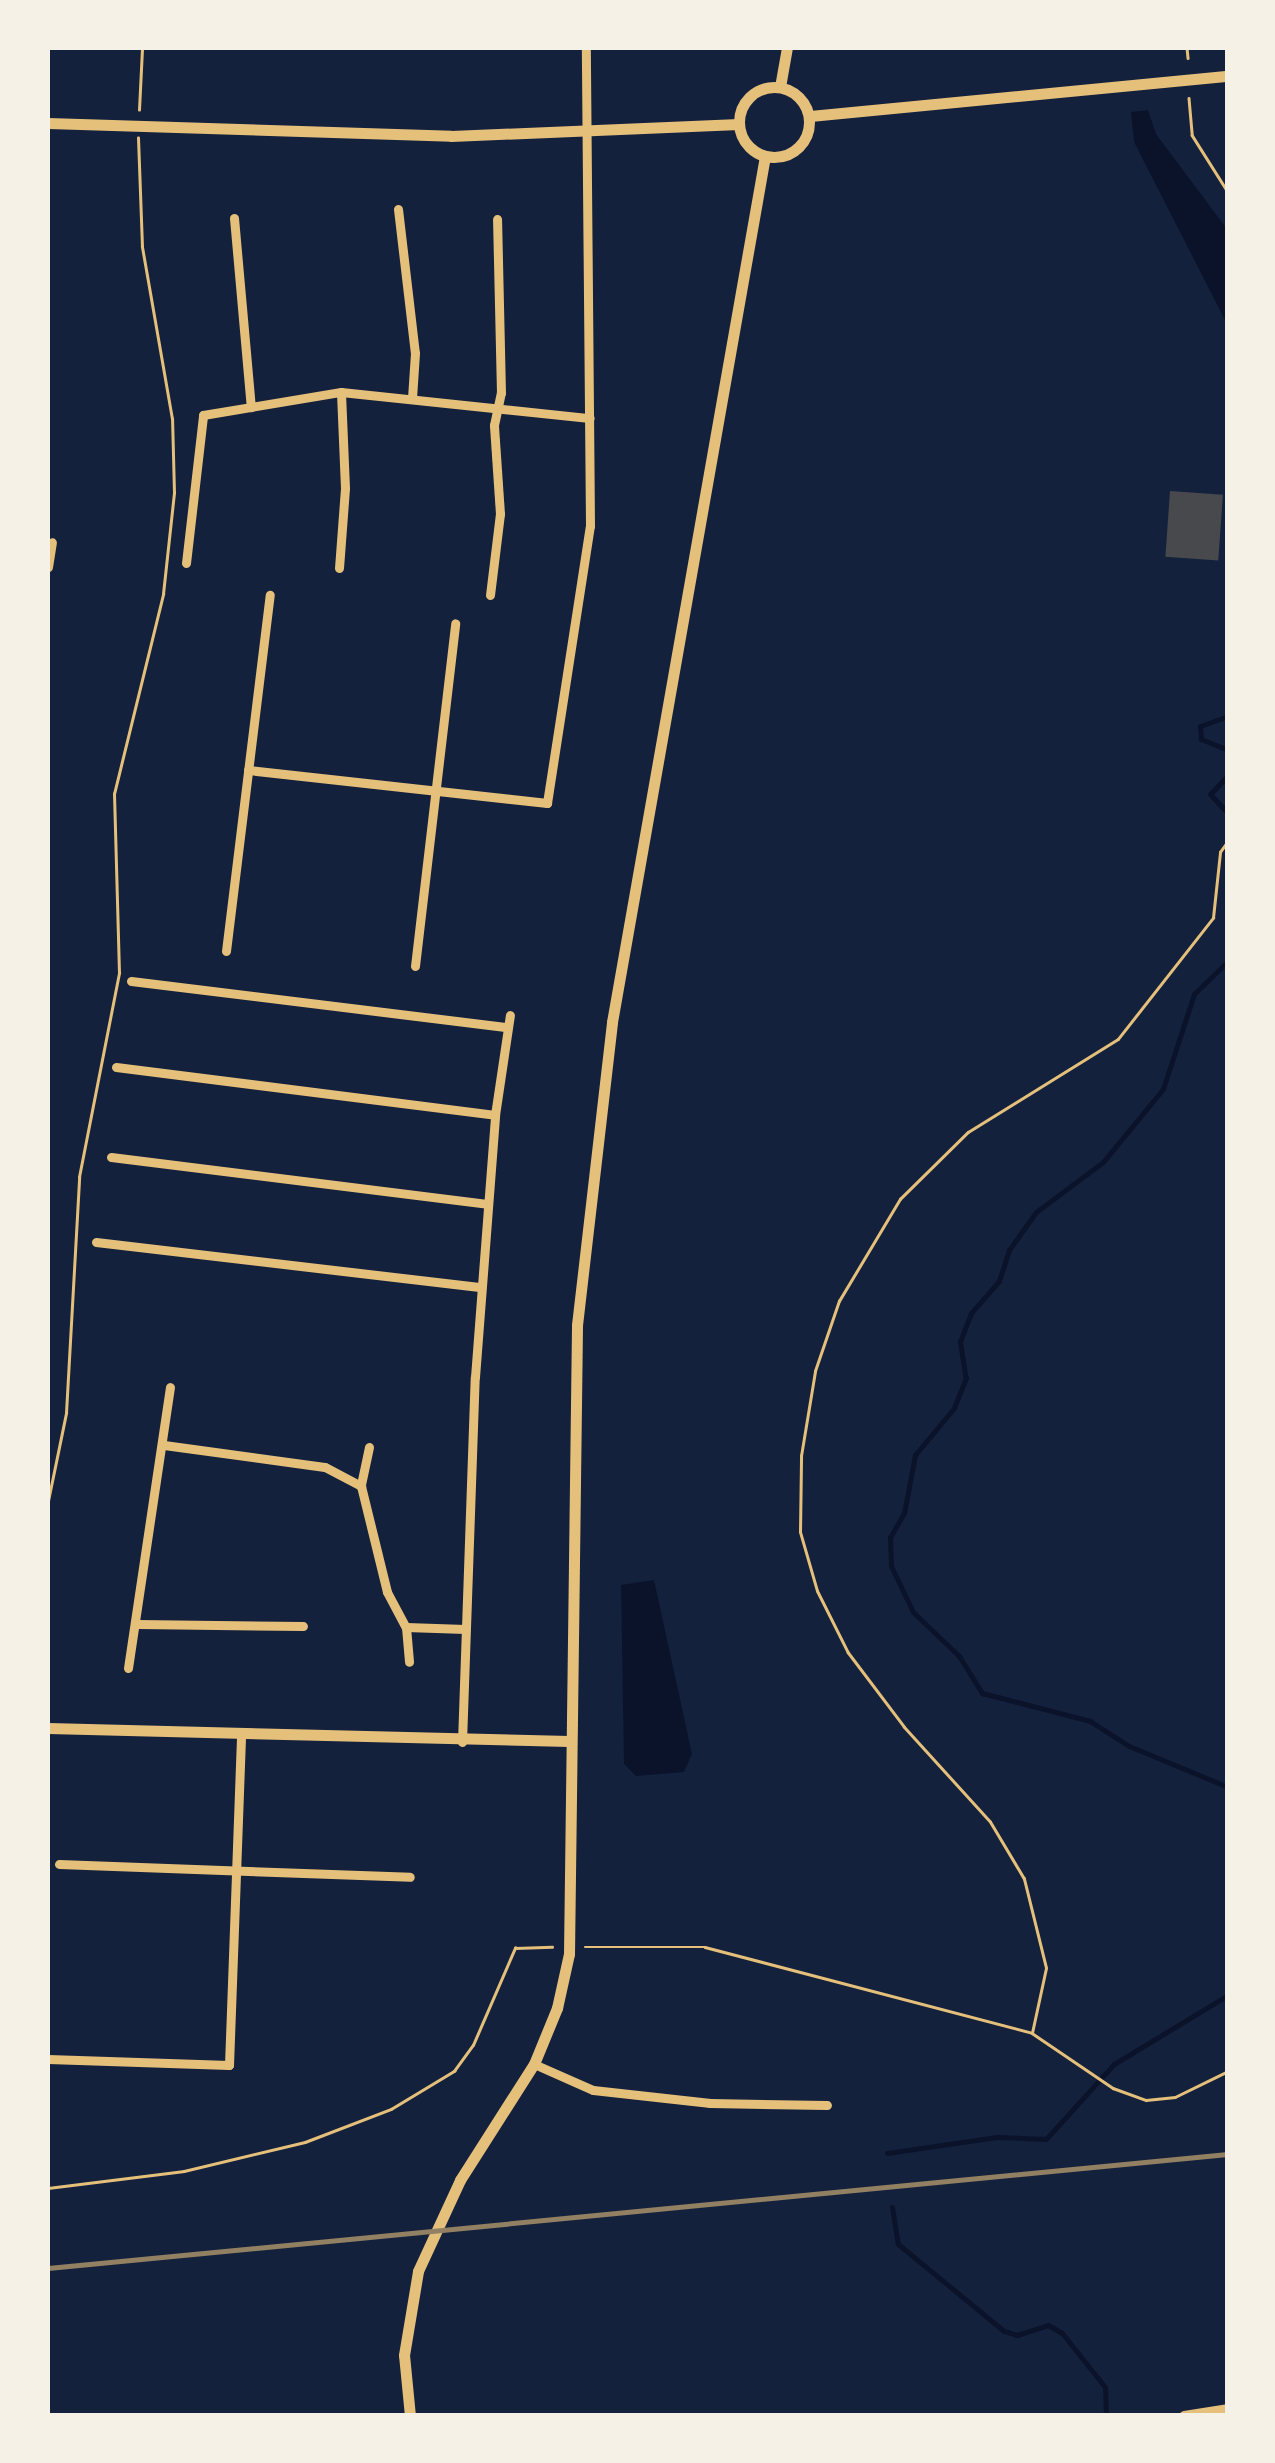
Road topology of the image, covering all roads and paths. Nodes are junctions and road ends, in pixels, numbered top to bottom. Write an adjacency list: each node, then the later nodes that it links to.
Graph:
1 (142, 48): 7 (path)
2 (586, 48): 13 (street)
3 (787, 48): 8 (street)
4 (1188, 48): 5 (path)
5 (1188, 58)
6 (1228, 76): 10 (street)
7 (139, 82)
8 (780, 87): 10 (street); 12 (street)
9 (1189, 98): 16 (path)
10 (810, 116): 14 (street)
11 (48, 123): 13 (street)
12 (739, 124): 13 (street); 14 (street)
13 (582, 132): 24 (street)
14 (765, 156): 59 (street)
15 (138, 192): 50 (path)
16 (1228, 192)
17 (398, 209): 21 (street)
18 (234, 218): 22 (street)
19 (497, 219): 23 (street)
20 (341, 392): 21 (street); 22 (street); 28 (street)
21 (412, 398): 23 (street)
22 (251, 407): 26 (street)
23 (496, 409): 24 (street); 29 (street)
24 (590, 418): 33 (street)
25 (52, 542): 27 (street)
26 (186, 562)
27 (48, 567)
28 (339, 568)
29 (490, 594)
30 (270, 595): 32 (street)
31 (455, 623): 33 (street)
32 (248, 770): 33 (street); 35 (street)
33 (437, 794): 36 (street)
34 (1228, 841): 66 (path)
35 (226, 951)
36 (415, 966)
37 (132, 981): 39 (street)
38 (510, 1015): 39 (street)
39 (505, 1027): 41 (street)
40 (116, 1067): 41 (street)
41 (495, 1115): 43 (street)
42 (110, 1157): 43 (street)
43 (487, 1204): 45 (street)
44 (96, 1242): 45 (street)
45 (481, 1287): 54 (street)
46 (170, 1387): 47 (street)
47 (164, 1446): 49 (street); 51 (street)
48 (370, 1447): 49 (street)
49 (361, 1486): 53 (street)
50 (48, 1501)
51 (137, 1624): 52 (street); 56 (street)
52 (303, 1626)
53 (406, 1627): 54 (street); 55 (street)
54 (465, 1629): 60 (street)
55 (409, 1662)
56 (128, 1668)
57 (48, 1728): 58 (street)
58 (242, 1735): 60 (street); 62 (street)
59 (569, 1741): 60 (street); 68 (street)
60 (462, 1742)
61 (59, 1864): 62 (street)
62 (236, 1870): 63 (street); 67 (street)
63 (410, 1877)
64 (538, 1946): 71 (path)
65 (603, 1948): 66 (path)
66 (1032, 2033): 69 (path)
67 (48, 2058)
68 (534, 2064): 70 (street); 73 (street)
69 (1228, 2070)
70 (827, 2105)
71 (48, 2188)
72 (1228, 2409): 74 (street)
73 (410, 2416)
74 (1184, 2416)

